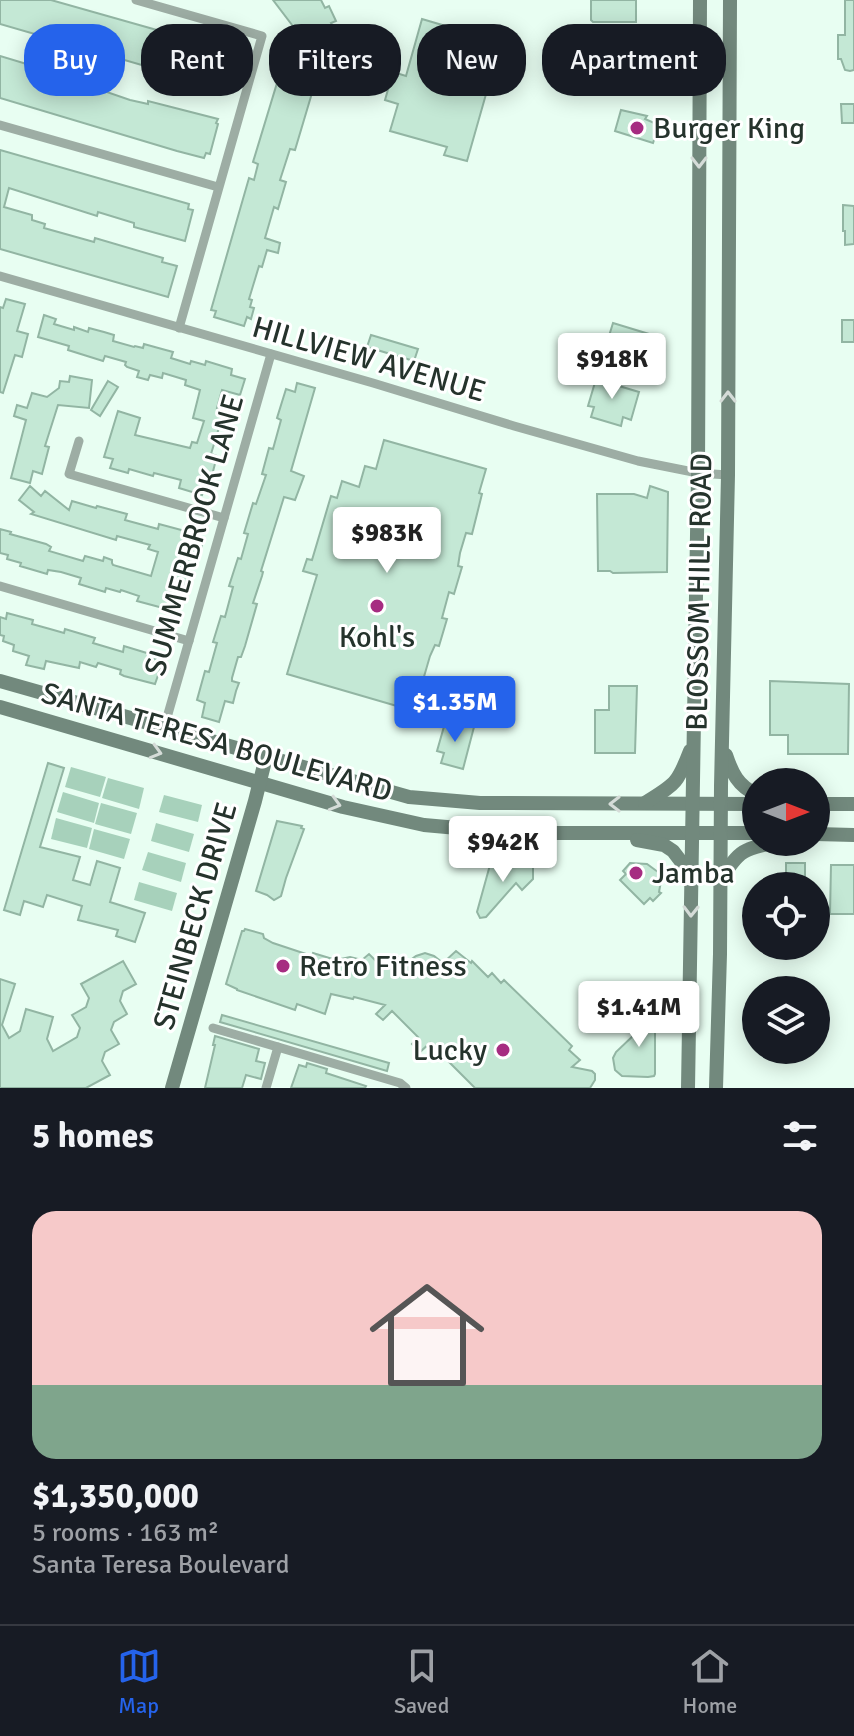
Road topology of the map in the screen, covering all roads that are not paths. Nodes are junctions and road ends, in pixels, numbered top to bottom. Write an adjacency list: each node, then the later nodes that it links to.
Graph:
1 (136, 0): 5 (street)
2 (700, 0): 10 (main road, BLOSSOM HILL ROAD, one-way to 10)
3 (730, 0): 11 (main road, BLOSSOM HILL ROAD, one-way to 3)
4 (0, 125): 5 (street)
5 (218, 187): 7 (street)
6 (0, 276): 7 (street, HILLVIEW AVENUE)
7 (179, 328): 8 (street, HILLVIEW AVENUE)
8 (271, 354): 10 (street, HILLVIEW AVENUE); 12 (street, SUMMERBROOK LANE)
9 (79, 441): 12 (street)
10 (698, 473): 11 (street, HILLVIEW AVENUE); 18 (main road, BLOSSOM HILL ROAD)
11 (728, 475): 19 (main road, BLOSSOM HILL ROAD)
12 (224, 518): 14 (street, SUMMERBROOK LANE)
13 (0, 586): 14 (street)
14 (189, 641): 17 (street, SUMMERBROOK LANE)
15 (0, 681): 17 (main road, SANTA TERESA BOULEVARD)
16 (0, 707): 21 (main road, SANTA TERESA BOULEVARD, one-way to 21)
17 (164, 728): 20 (main road, SANTA TERESA BOULEVARD)
18 (693, 744): 23 (main road); 24 (main road, BLOSSOM HILL ROAD)
19 (722, 745): 22 (main road); 25 (main road, BLOSSOM HILL ROAD)
20 (266, 757): 21 (main road, STEINBECK DRIVE); 23 (main road, SANTA TERESA BOULEVARD, one-way to 20)
21 (260, 782): 30 (main road, SANTA TERESA BOULEVARD, one-way to 30); 40 (main road, STEINBECK DRIVE)
22 (742, 785)
23 (643, 804): 24 (main road, SANTA TERESA BOULEVARD)
24 (693, 804): 25 (main road, SANTA TERESA BOULEVARD); 31 (main road, BLOSSOM HILL ROAD)
25 (721, 804): 26 (main road, SANTA TERESA BOULEVARD); 29 (main road, BLOSSOM HILL ROAD)
26 (742, 804)
27 (830, 804): 28 (main road)
28 (854, 804)
29 (721, 832): 31 (main road, SANTA TERESA BOULEVARD); 32 (main road, SANTA TERESA BOULEVARD); 37 (main road, BLOSSOM HILL ROAD)
30 (597, 833): 31 (main road, SANTA TERESA BOULEVARD); 36 (main road)
31 (693, 833): 36 (main road, BLOSSOM HILL ROAD)
32 (742, 833)
33 (830, 834): 34 (main road)
34 (854, 835)
35 (742, 853): 37 (main road)
36 (692, 876): 43 (main road, BLOSSOM HILL ROAD, one-way to 43)
37 (720, 880): 44 (main road, BLOSSOM HILL ROAD)
38 (213, 1028): 39 (street)
39 (278, 1047): 41 (street); 42 (street)
40 (172, 1088)
41 (266, 1088)
42 (406, 1088)
43 (688, 1088)
44 (716, 1088)

